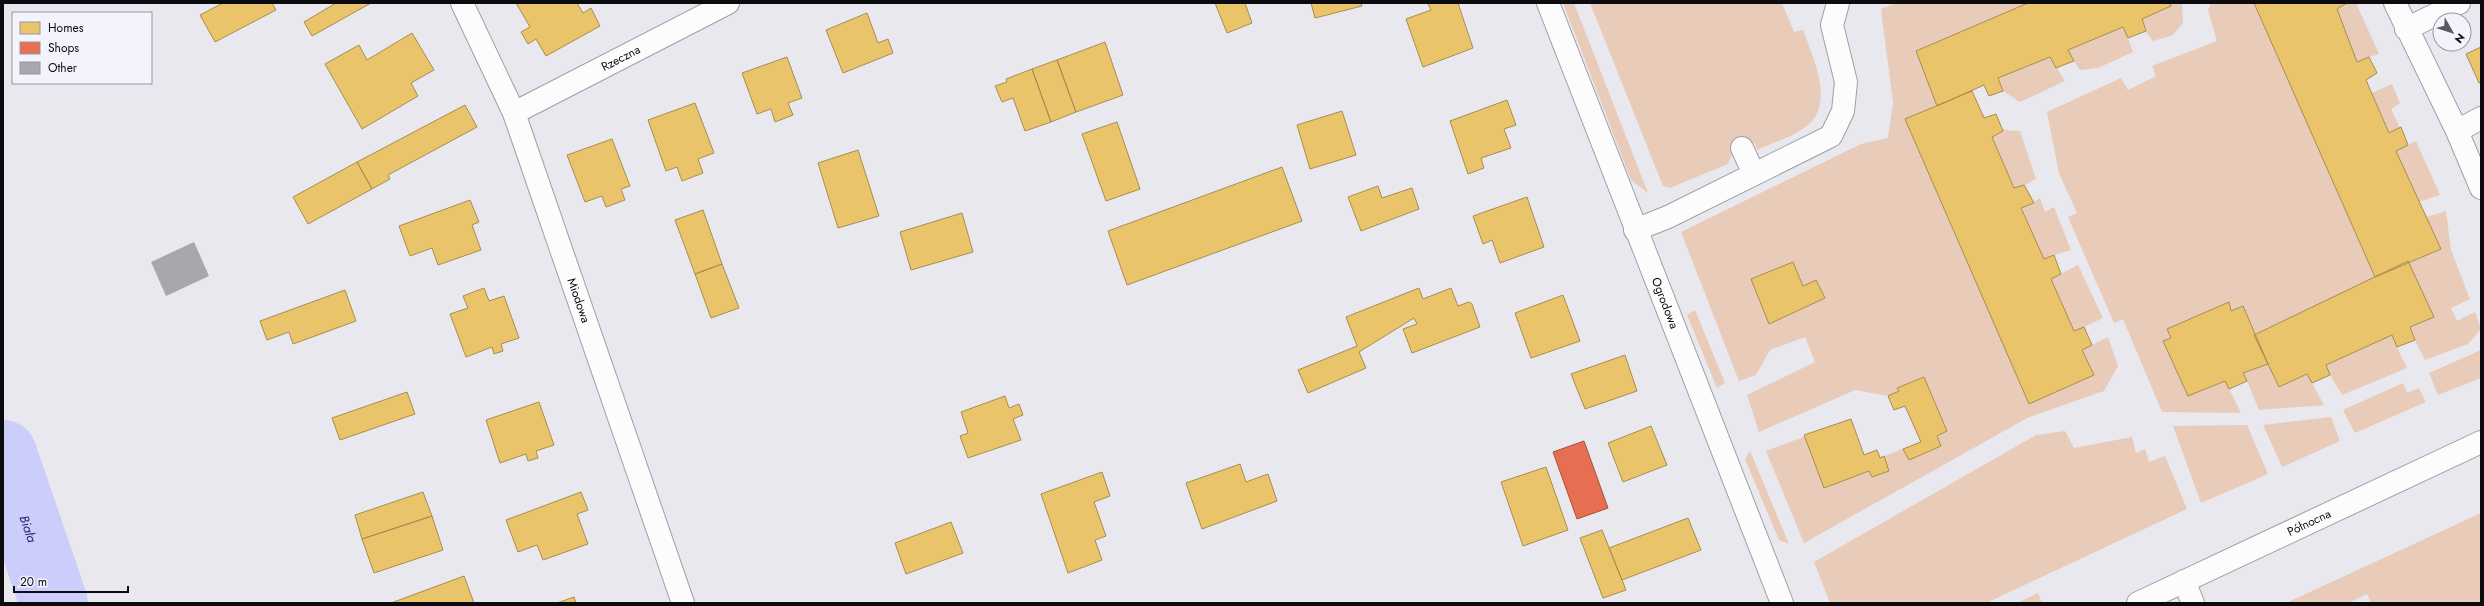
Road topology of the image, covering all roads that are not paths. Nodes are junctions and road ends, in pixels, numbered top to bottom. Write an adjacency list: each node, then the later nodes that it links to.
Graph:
1 (462, 3): 8 (street, Miodowa)
2 (728, 3): 8 (street, Rzeczna)
3 (1548, 3): 14 (street, Ogrodowa)
4 (1838, 3): 12 (street)
5 (2395, 3): 7 (street)
6 (2459, 3): 7 (street)
7 (2406, 29): 10 (street)
8 (514, 113): 17 (street, Miodowa)
9 (2481, 118): 10 (street)
10 (2457, 131): 13 (street)
11 (1742, 148): 12 (street)
12 (1754, 174): 14 (street)
13 (2481, 188)
14 (1635, 230): 18 (street, Ogrodowa)
15 (2481, 442): 16 (street, Północna)
16 (2184, 581): 19 (street, Północna); 20 (street)
17 (683, 603)
18 (1782, 603)
19 (2138, 603)
20 (2193, 603)

